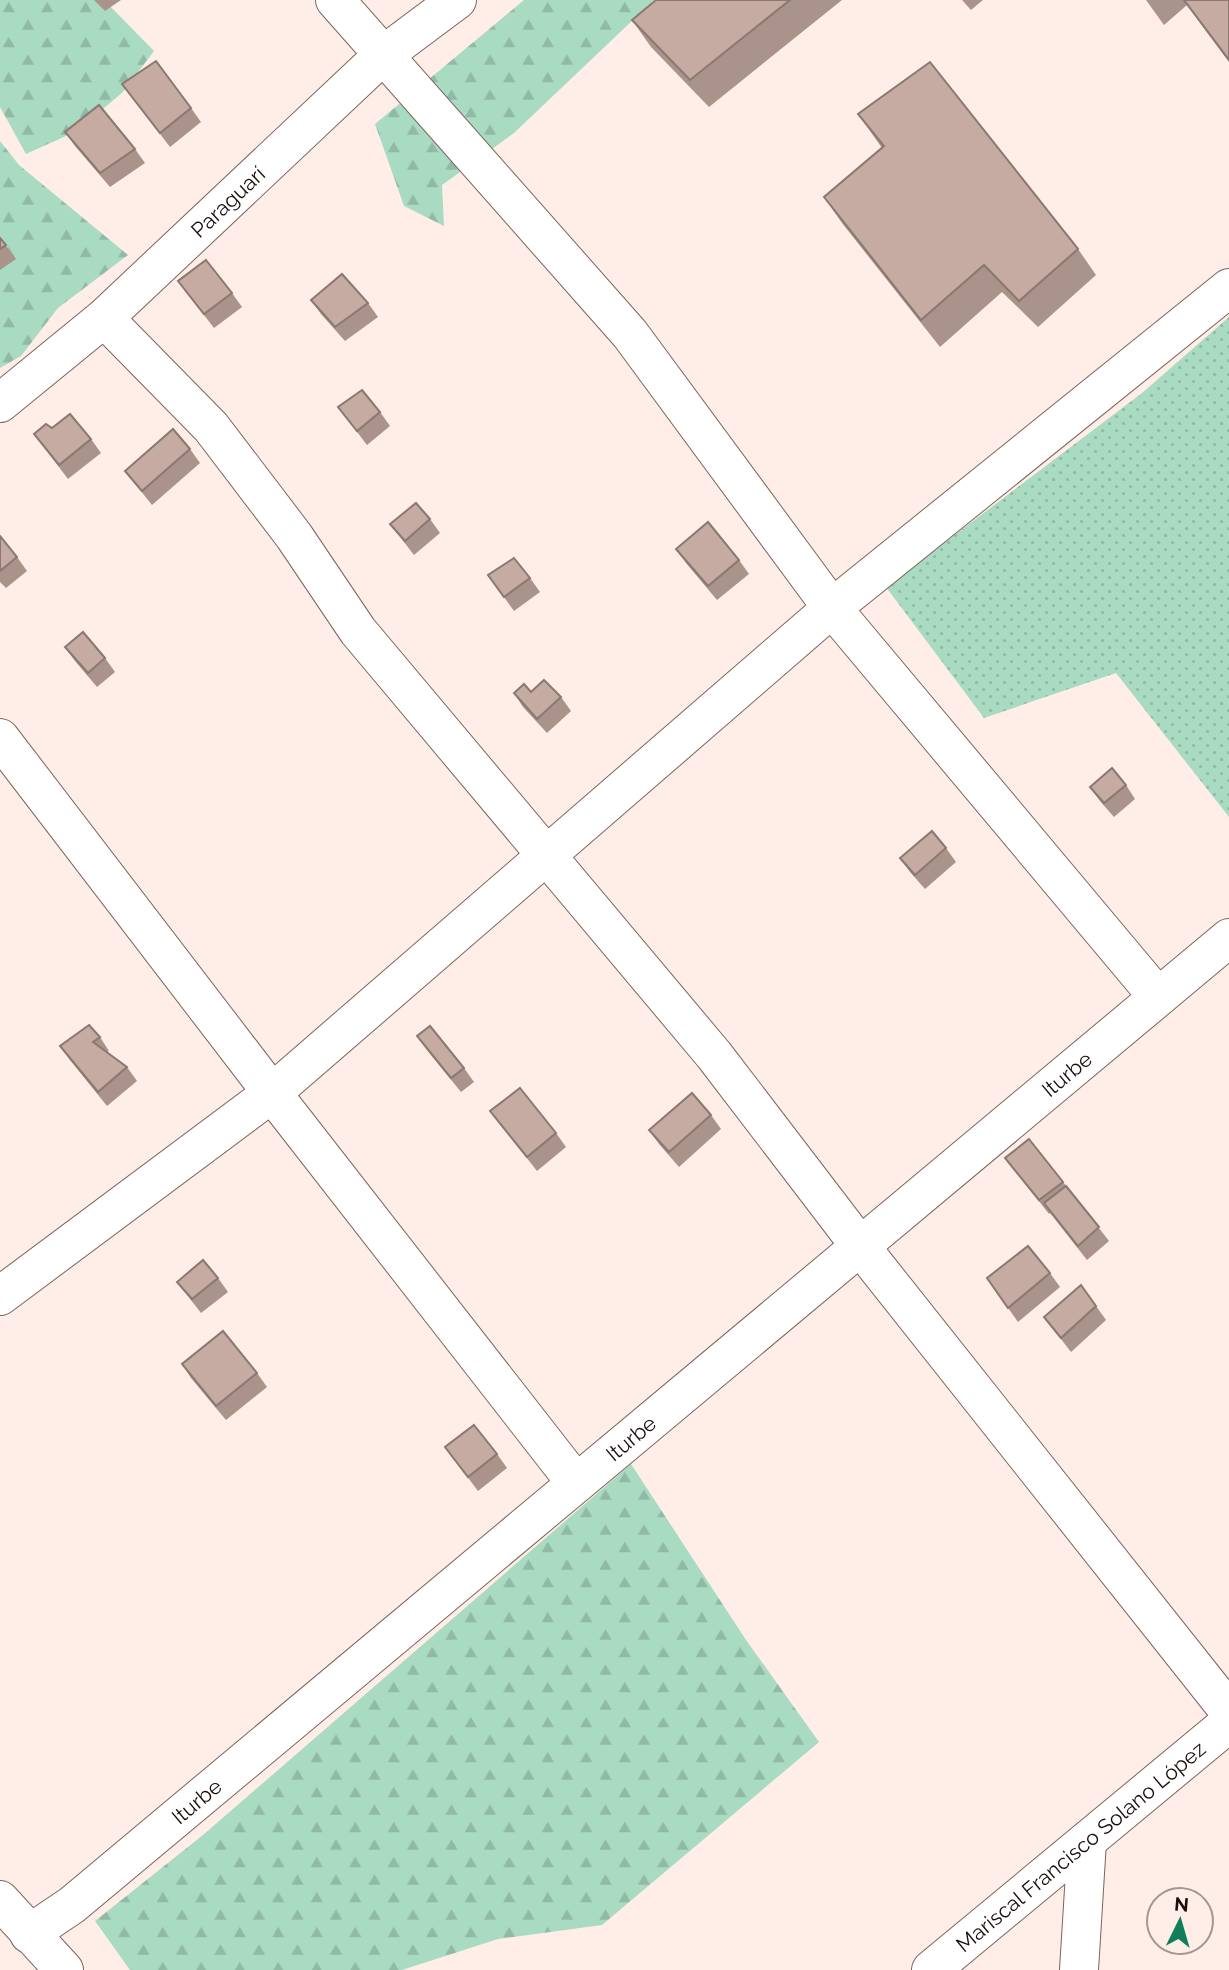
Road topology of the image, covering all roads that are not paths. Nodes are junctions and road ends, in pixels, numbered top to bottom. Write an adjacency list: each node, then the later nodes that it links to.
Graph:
1 (335, 0): 3 (street)
2 (457, 0): 3 (street, Paraguarí)
3 (382, 56): 5 (street, Paraguarí); 7 (street)
4 (1229, 288): 7 (street)
5 (104, 318): 6 (street, Paraguarí); 9 (street)
6 (0, 403)
7 (832, 608): 9 (street); 11 (street)
8 (0, 738): 12 (street)
9 (547, 854): 12 (street); 13 (street)
10 (1229, 938): 11 (street, Iturbe)
11 (1158, 997): 13 (street, Iturbe)
12 (272, 1093): 14 (street); 15 (street)
13 (860, 1246): 15 (street, Iturbe); 16 (street)
14 (0, 1296)
15 (576, 1483): 20 (street, Iturbe)
16 (1229, 1712)
17 (1229, 1723): 18 (street, Mariscal Francisco Solano López)
18 (1087, 1840): 22 (street, Mariscal Francisco Solano López); 23 (street)
19 (0, 1900): 20 (street)
20 (29, 1934): 21 (street)
21 (64, 1970)
22 (931, 1970)
23 (1079, 1970)

